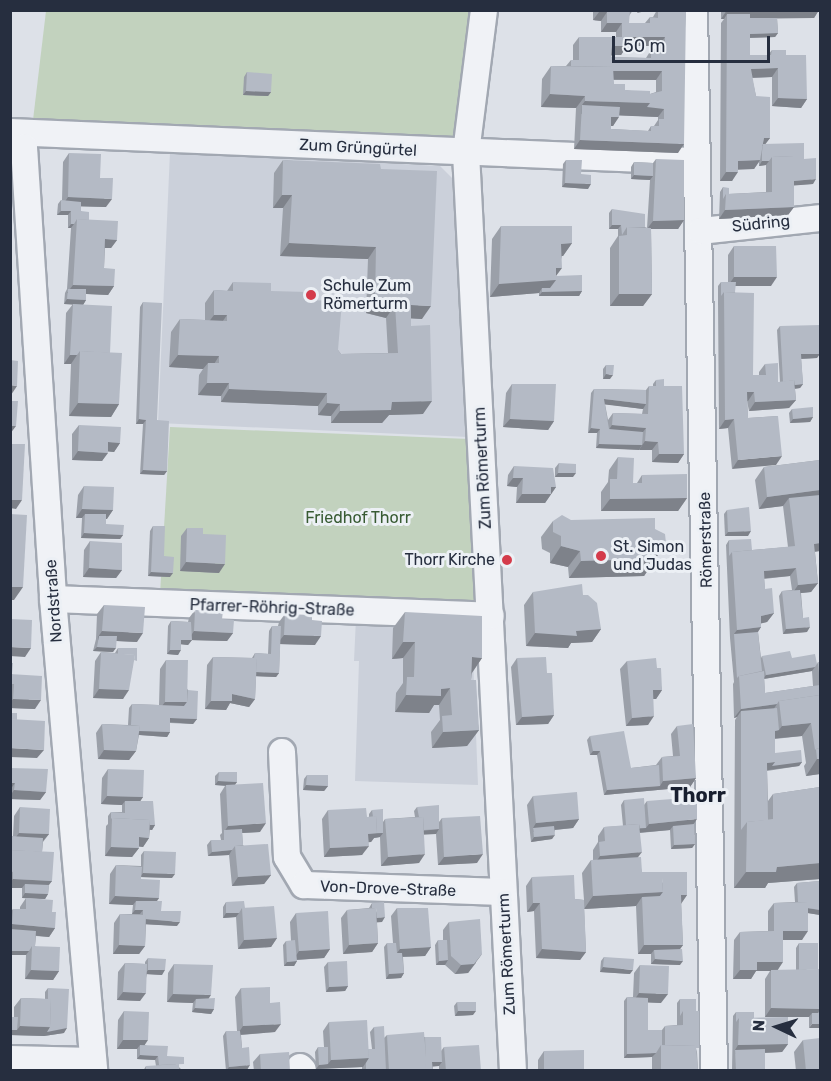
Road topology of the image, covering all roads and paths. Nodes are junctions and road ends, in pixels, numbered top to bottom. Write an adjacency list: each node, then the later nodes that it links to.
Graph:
1 (484, 10): 4 (street, Zum Römerturm)
2 (694, 10): 5 (street, Römerstraße)
3 (13, 133): 4 (street, Zum Grüngürtel); 8 (street, Nordstraße)
4 (466, 153): 5 (street, Zum Grüngürtel); 9 (street, Zum Römerturm)
5 (699, 161): 7 (street, Römerstraße)
6 (820, 218): 7 (street, Südring)
7 (701, 231): 15 (street, Römerstraße)
8 (53, 599): 9 (street, Pfarrer-Röhrig-Straße); 13 (street, Nordstraße)
9 (491, 616): 11 (street, Zum Römerturm)
10 (282, 752): 11 (street, Von-Drove-Straße)
11 (503, 892): 14 (street, Zum Römerturm)
12 (10, 1059): 13 (street)
13 (93, 1066)
14 (513, 1071)
15 (714, 1071)

